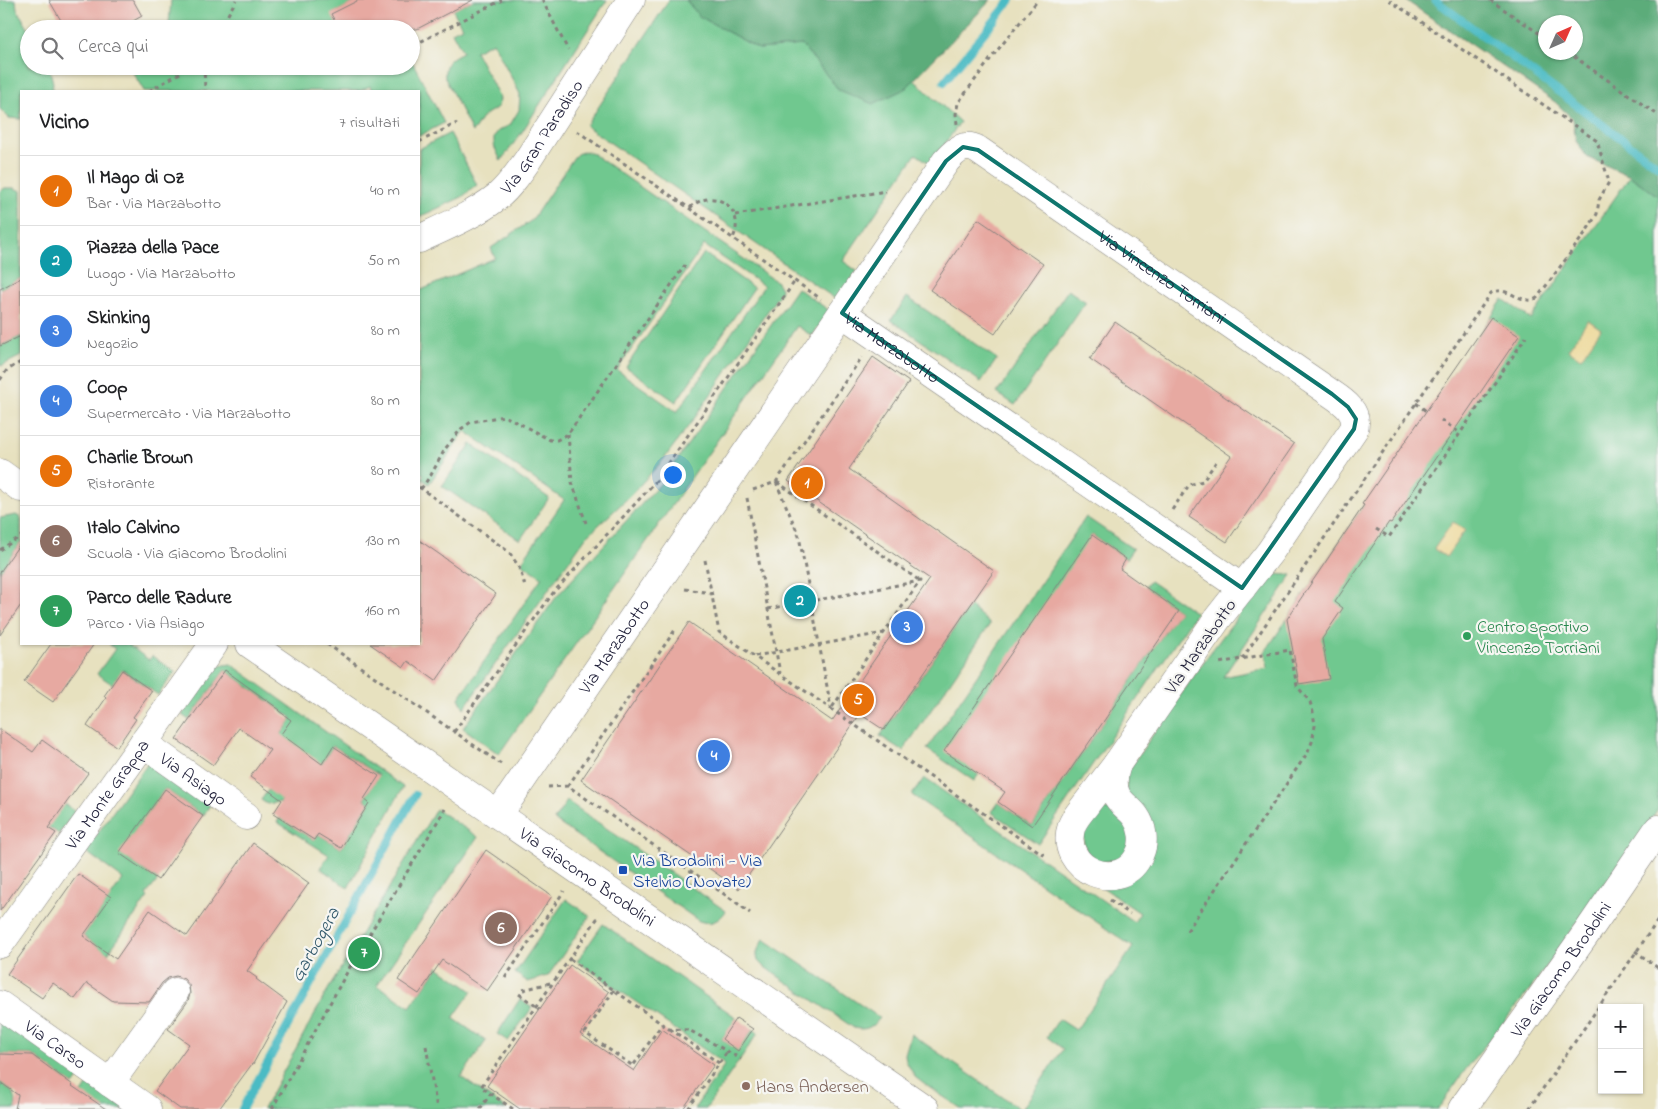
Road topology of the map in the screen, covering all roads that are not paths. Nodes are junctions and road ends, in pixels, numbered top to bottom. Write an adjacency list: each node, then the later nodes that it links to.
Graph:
1 (631, 0): 2 (street, Via Gran Paradiso)
2 (420, 240)
3 (842, 313): 6 (street, Via Marzabotto); 6 (street, Via Vincenzo Torriani); 11 (street, Via Marzabotto)
4 (0, 473): 5 (street)
5 (20, 487)
6 (1242, 588): 10 (street, Via Marzabotto)
7 (213, 645): 9 (street, Via Monte Grappa)
8 (251, 645): 11 (street, Via Giacomo Brodolini)
9 (143, 743): 12 (street, Via Asiago); 14 (street, Via Monte Grappa)
10 (1117, 764)
11 (498, 815): 19 (street, Via Giacomo Brodolini)
12 (246, 816)
13 (1658, 829): 20 (street, Via Giacomo Brodolini)
14 (0, 944)
15 (175, 992): 17 (street)
16 (0, 1005): 17 (street, Via Carso)
17 (110, 1083): 18 (street, Via Carso)
18 (147, 1109)
19 (925, 1109)
20 (1462, 1109)

